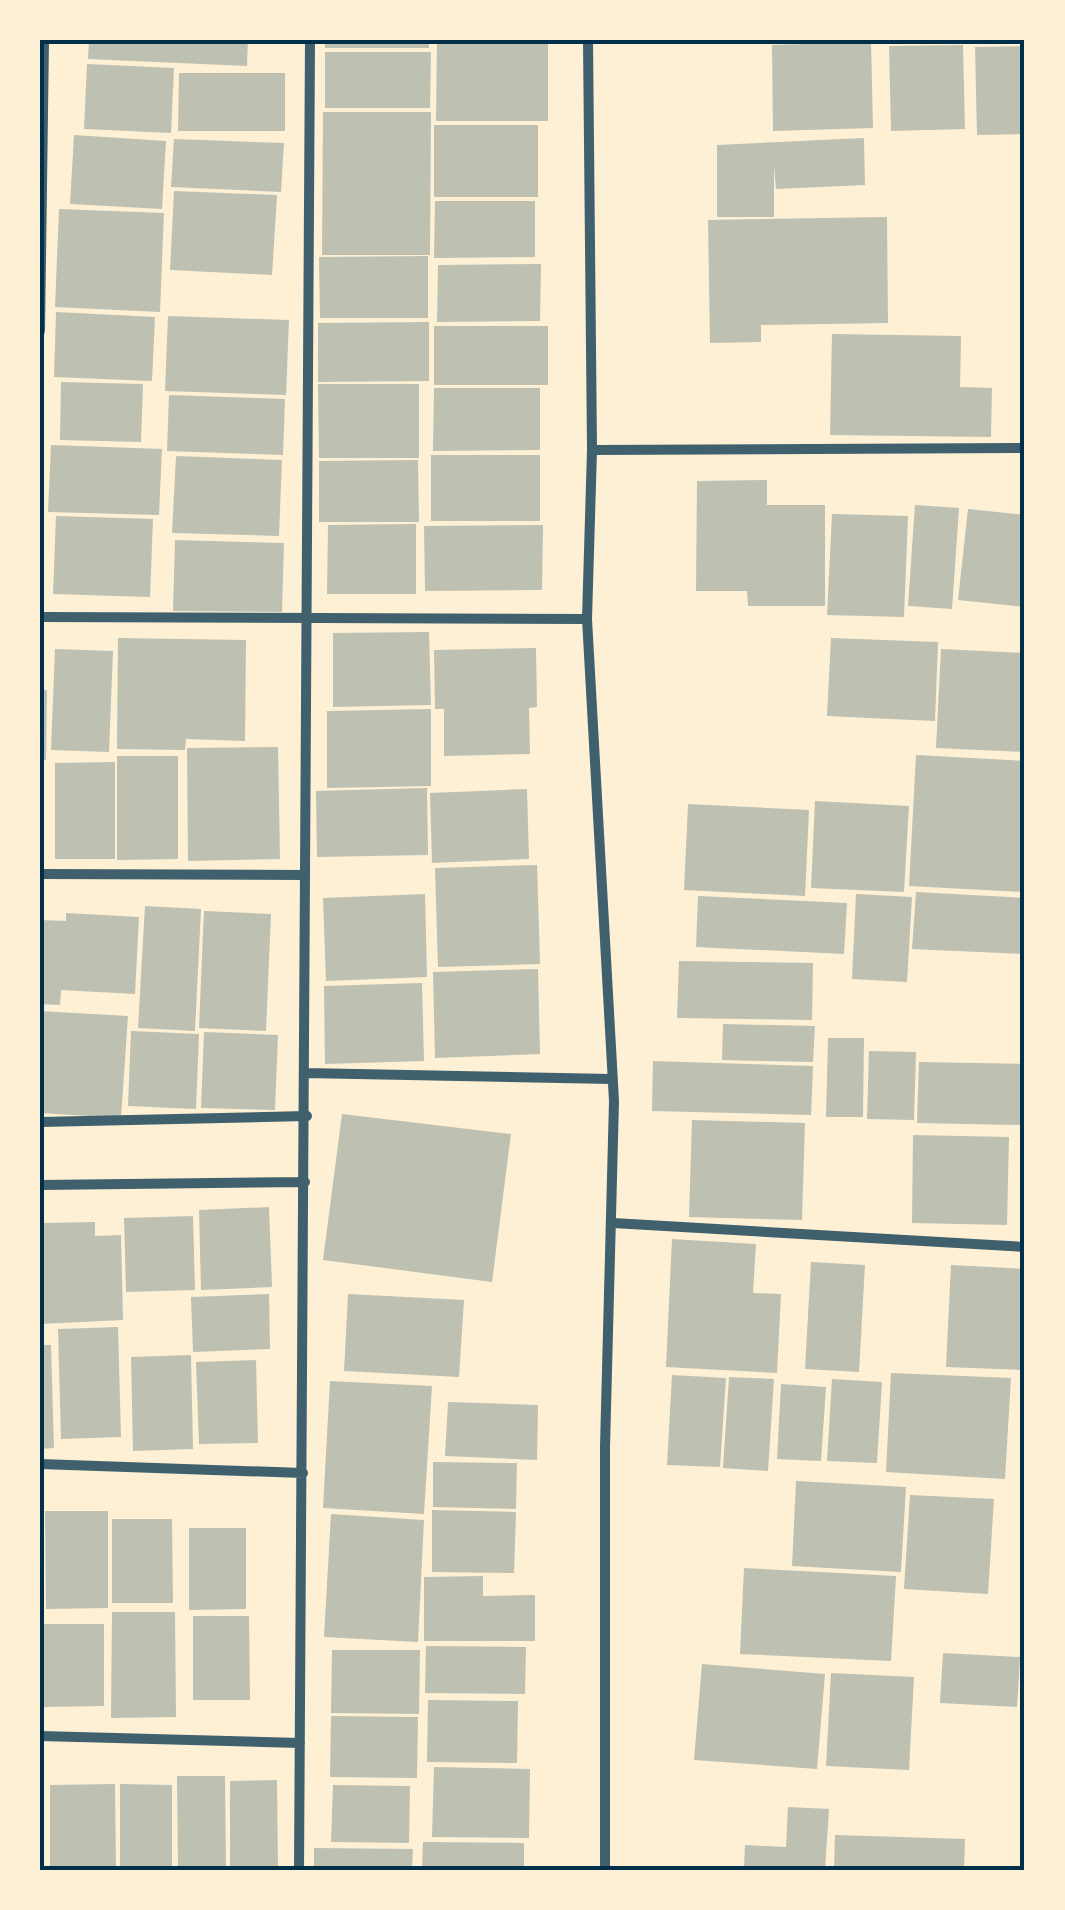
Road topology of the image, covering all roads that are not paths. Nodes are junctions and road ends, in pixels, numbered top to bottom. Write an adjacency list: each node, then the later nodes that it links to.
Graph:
1 (44, 40): 4 (street)
2 (310, 40): 8 (street)
3 (588, 40): 6 (street)
4 (40, 331)
5 (1025, 448): 6 (street)
6 (592, 450): 9 (street)
7 (40, 616): 8 (street)
8 (306, 618): 9 (street); 11 (street)
9 (587, 619): 13 (street)
10 (40, 874): 11 (street)
11 (303, 875): 12 (street)
12 (305, 1074): 13 (street); 14 (street)
13 (611, 1079): 18 (street)
14 (307, 1116): 15 (street); 16 (street)
15 (40, 1122)
16 (305, 1182): 17 (street); 21 (street)
17 (40, 1186)
18 (613, 1223): 19 (street); 25 (street)
19 (1025, 1247)
20 (40, 1464): 21 (street)
21 (302, 1473): 23 (street)
22 (40, 1736): 23 (street)
23 (300, 1743): 24 (street)
24 (300, 1870)
25 (605, 1870)

